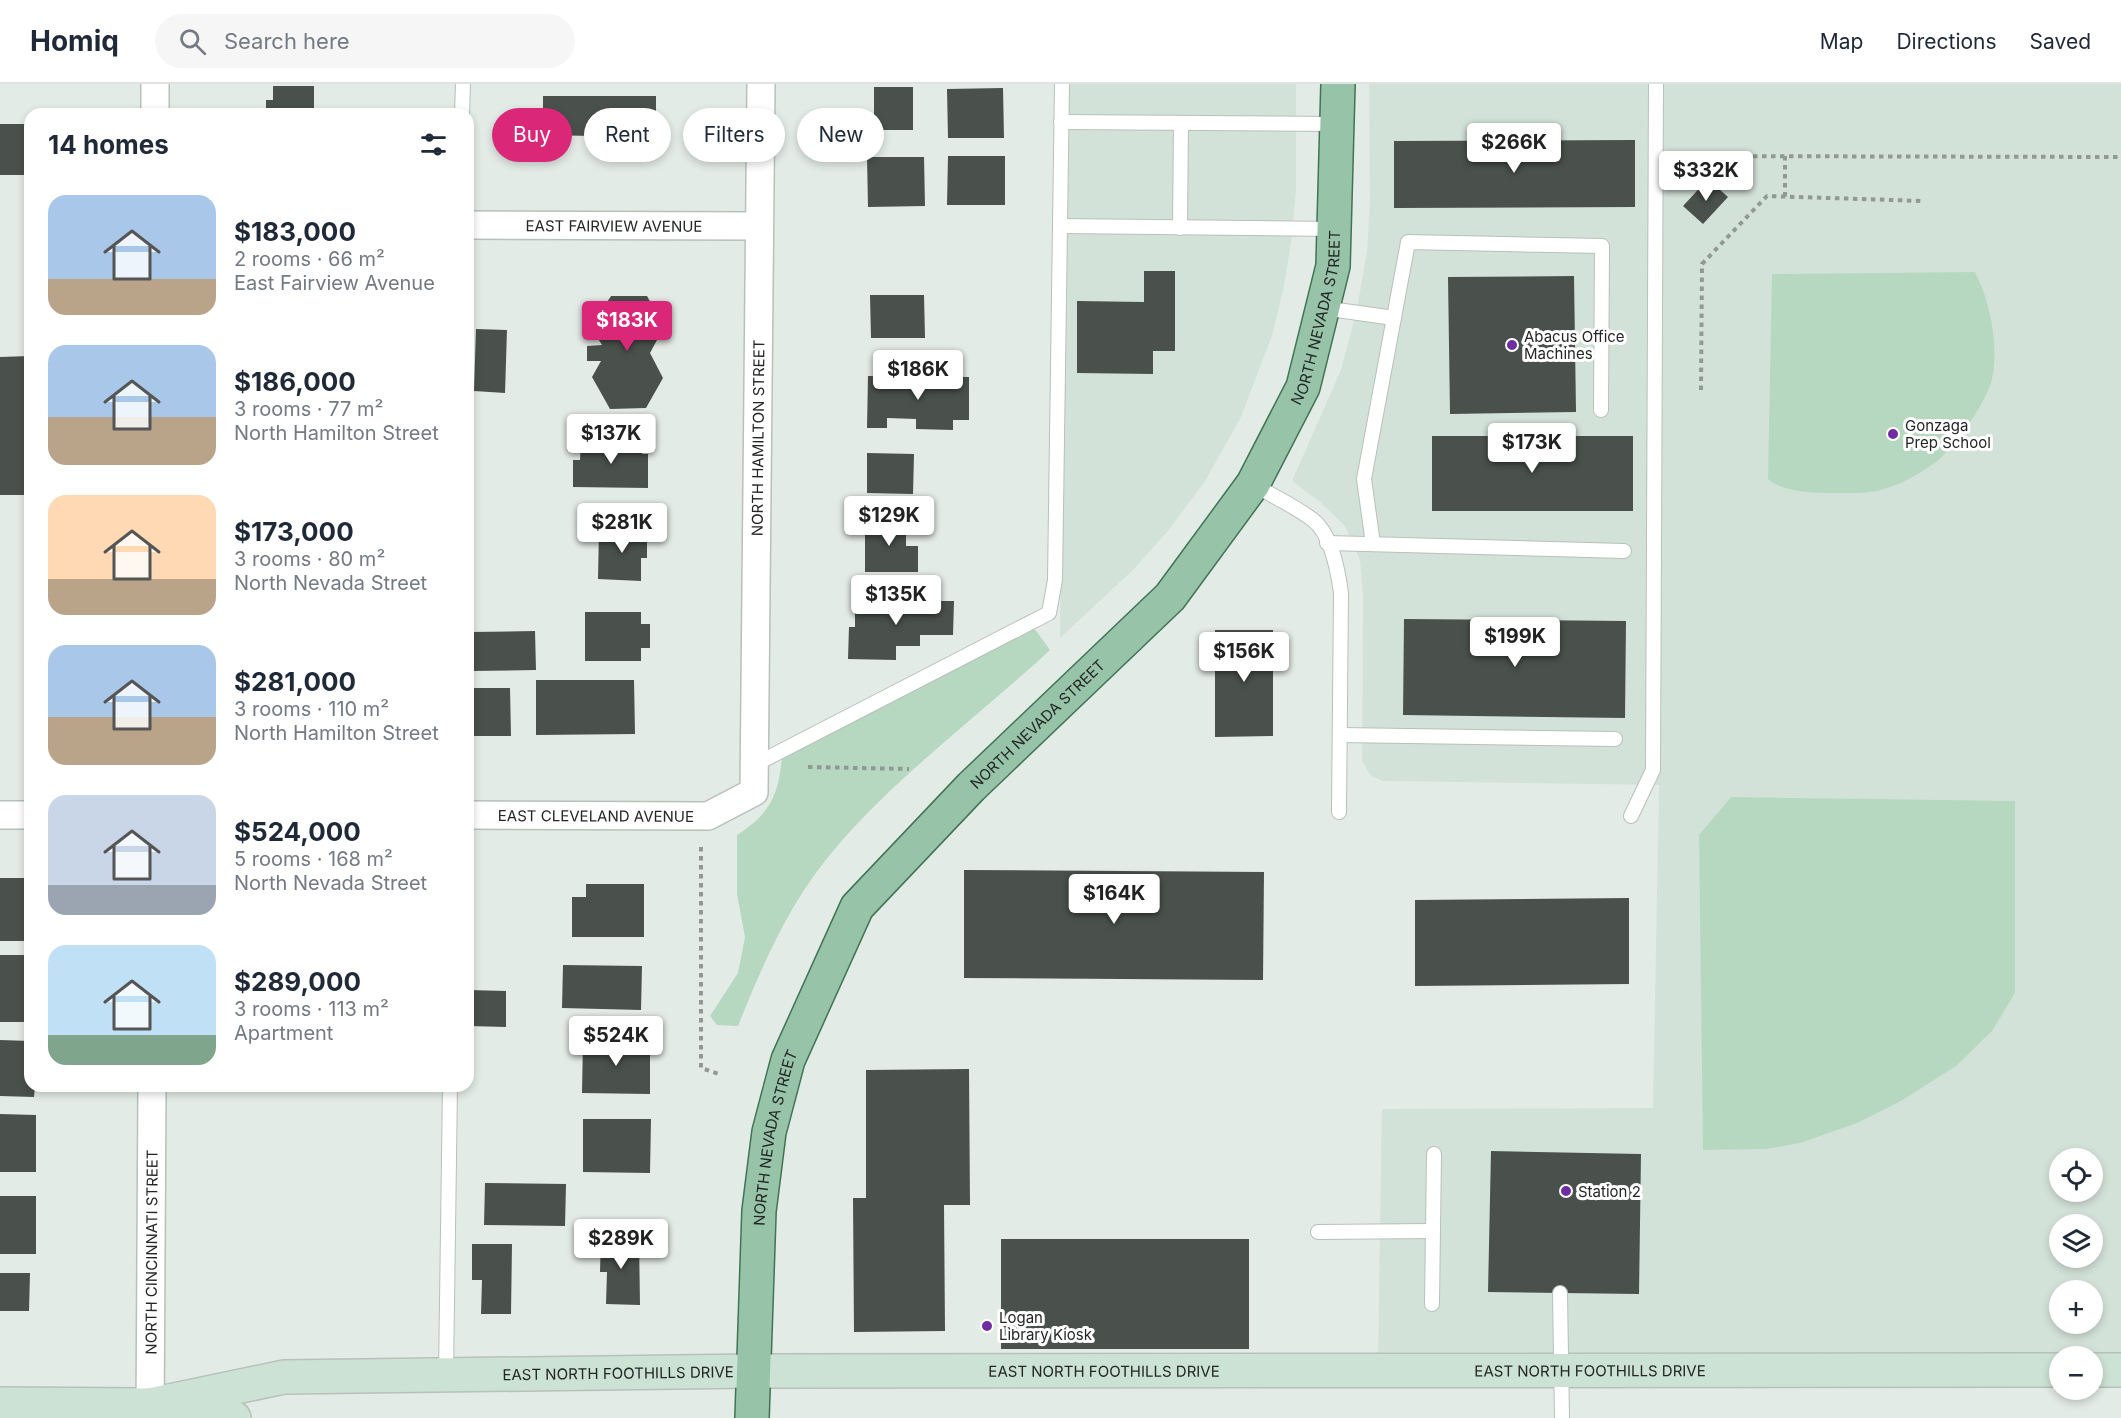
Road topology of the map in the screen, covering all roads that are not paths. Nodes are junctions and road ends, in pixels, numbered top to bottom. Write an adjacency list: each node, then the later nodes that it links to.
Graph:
1 (155, 84): 7 (street)
2 (463, 84): 8 (lane)
3 (761, 84): 13 (street, NORTH HAMILTON STREET)
4 (1062, 84): 9 (lane)
5 (1338, 84): 11 (main road, NORTH NEVADA STREET)
6 (1656, 84): 32 (lane)
7 (155, 108)
8 (462, 108)
9 (1061, 122): 10 (lane); 14 (lane)
10 (1181, 123): 11 (lane); 15 (lane)
11 (1338, 124): 16 (main road, NORTH NEVADA STREET)
12 (474, 225): 13 (street, EAST FAIRVIEW AVENUE)
13 (758, 226): 26 (street, NORTH HAMILTON STREET)
14 (1060, 226): 15 (lane); 26 (lane)
15 (1180, 228): 16 (lane)
16 (1335, 229): 17 (main road, NORTH NEVADA STREET)
17 (1323, 308): 18 (lane); 20 (main road, NORTH NEVADA STREET)
18 (1394, 318): 19 (lane); 22 (lane)
19 (1601, 410)
20 (1253, 484): 21 (lane); 44 (main road, NORTH NEVADA STREET)
21 (1327, 543): 22 (lane); 24 (lane)
22 (1373, 544): 23 (lane)
23 (1624, 551)
24 (1340, 735): 25 (lane); 28 (lane)
25 (1615, 739)
26 (754, 765): 27 (street, NORTH HAMILTON STREET)
27 (754, 792): 31 (street, EAST CLEVELAND AVENUE)
28 (1338, 812)
29 (0, 815): 30 (street)
30 (24, 815)
31 (474, 815)
32 (1631, 816)
33 (152, 1092): 47 (street, NORTH CINCINNATI STREET)
34 (450, 1092): 45 (lane)
35 (1434, 1154): 36 (lane)
36 (1432, 1231): 37 (lane); 39 (lane)
37 (1318, 1232)
38 (1560, 1293): 40 (lane)
39 (1432, 1304)
40 (1562, 1370): 41 (main road, EAST NORTH FOOTHILLS DRIVE); 44 (main road, EAST NORTH FOOTHILLS DRIVE); 50 (lane)
41 (2049, 1370)
42 (2103, 1370): 43 (main road)
43 (2121, 1370)
44 (752, 1371): 45 (main road, EAST NORTH FOOTHILLS DRIVE); 49 (main road)
45 (446, 1375): 47 (main road, EAST NORTH FOOTHILLS DRIVE)
46 (0, 1404): 47 (main road, EAST NORTH FOOTHILLS DRIVE)
47 (150, 1412): 48 (main road, EAST NORTH FOOTHILLS DRIVE)
48 (234, 1418)
49 (752, 1418)
50 (1562, 1418)

